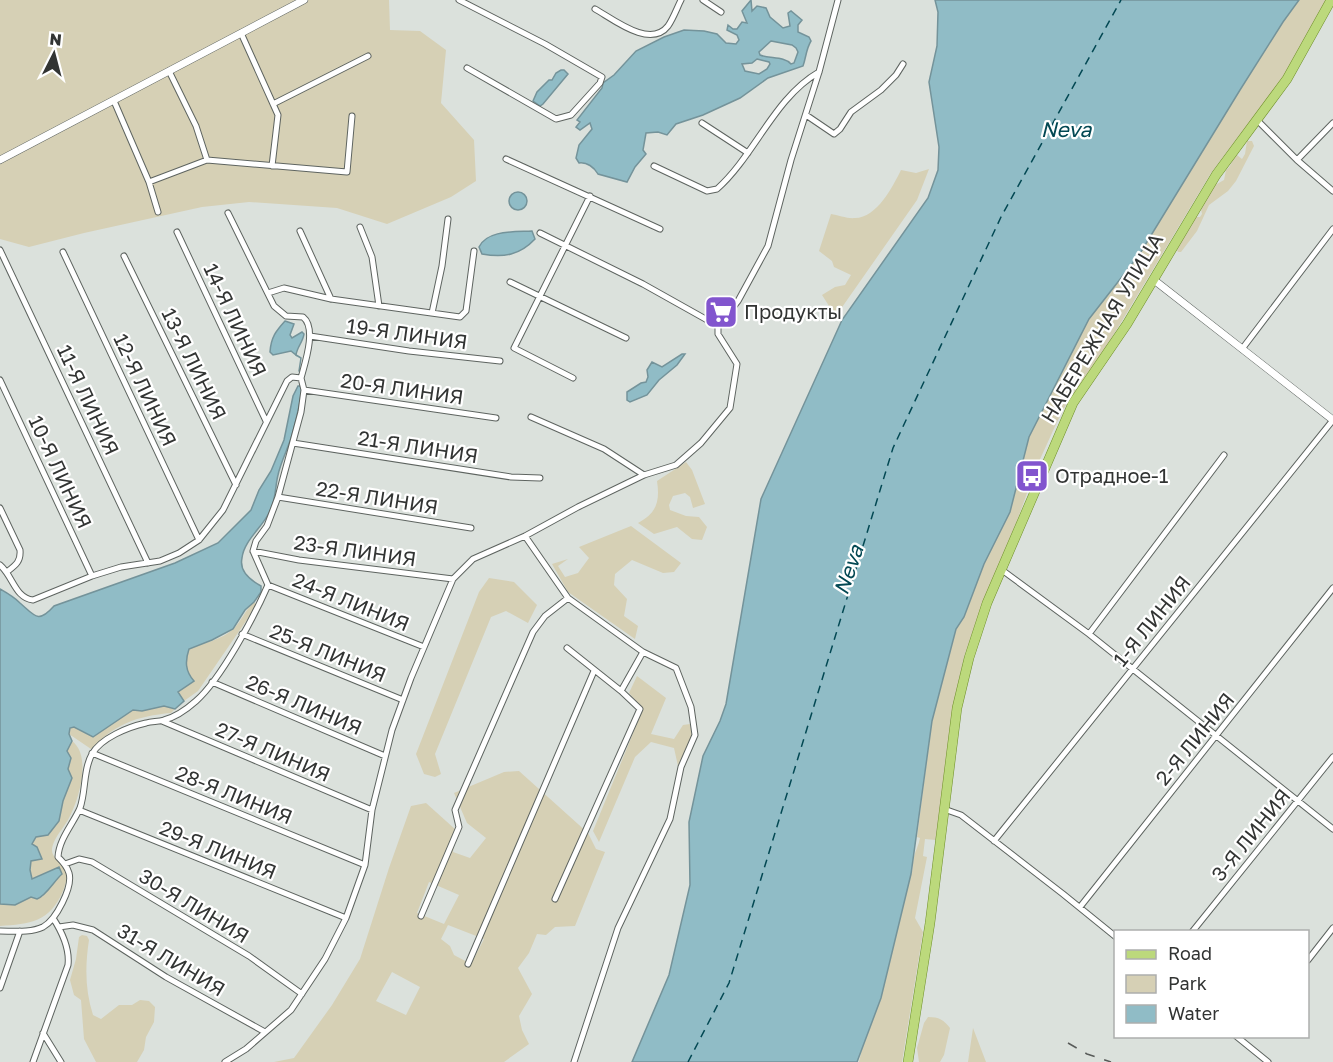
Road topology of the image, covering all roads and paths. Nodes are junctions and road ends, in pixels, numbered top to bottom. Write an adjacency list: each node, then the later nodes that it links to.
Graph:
1 (303, 0): 11 (street)
2 (459, 0): 14 (street)
3 (681, 0): 8 (street)
4 (704, 0): 9 (street)
5 (832, 0): 10 (street)
6 (838, 0): 10 (street)
7 (1331, 0): 21 (main road, НАБЕРЕЖНАЯ УЛИЦА)
8 (595, 9)
9 (721, 12)
10 (836, 14): 16 (street)
11 (241, 33): 15 (street); 18 (street)
12 (368, 56): 18 (street)
13 (903, 64): 19 (street)
14 (467, 68)
15 (169, 71): 17 (street); 27 (street)
16 (819, 72): 19 (street); 24 (street)
17 (114, 101): 26 (street); 31 (street)
18 (273, 104): 29 (street)
19 (806, 115): 55 (street)
20 (352, 116): 29 (street)
21 (1257, 120): 28 (street); 48 (main road, НАБЕРЕЖНАЯ УЛИЦА)
22 (702, 123): 24 (street)
23 (1333, 123): 28 (street)
24 (748, 153): 30 (street)
25 (506, 159): 33 (street)
26 (0, 160)
27 (207, 160): 29 (street); 31 (street)
28 (1297, 160): 32 (street)
29 (272, 166)
30 (654, 166)
31 (149, 182): 34 (street)
32 (1333, 191)
33 (590, 196): 38 (street); 43 (street)
34 (158, 212)
35 (228, 213): 50 (street)
36 (448, 219): 54 (street)
37 (360, 227): 53 (street)
38 (660, 229)
39 (1333, 229): 58 (street)
40 (300, 231): 52 (street)
41 (177, 232): 67 (street, 14-Я ЛИНИЯ)
42 (540, 233): 43 (street)
43 (564, 245): 51 (street); 55 (street)
44 (0, 250): 79 (street, 11-Я ЛИНИЯ)
45 (474, 250): 54 (street)
46 (63, 252): 77 (street, 12-Я ЛИНИЯ)
47 (124, 256): 72 (street, 13-Я ЛИНИЯ)
48 (1154, 280): 58 (street); 81 (main road, НАБЕРЕЖНАЯ УЛИЦА)
49 (510, 282): 51 (street)
50 (268, 293): 52 (street); 56 (street)
51 (539, 297): 57 (street); 61 (street)
52 (331, 299): 53 (street)
53 (379, 306): 54 (street)
54 (432, 313)
55 (718, 326): 70 (street)
56 (310, 336): 59 (street, 19-Я ЛИНИЯ); 60 (street)
57 (626, 338)
58 (1242, 349): 66 (street)
59 (500, 361)
60 (301, 378): 63 (street); 67 (street)
61 (573, 378)
62 (0, 380): 83 (street, 10-Я ЛИНИЯ)
63 (304, 390): 64 (street, 20-Я ЛИНИЯ); 68 (street)
64 (495, 417)
65 (531, 417): 70 (street)
66 (1333, 420): 93 (street, 1-Я ЛИНИЯ)
67 (266, 421): 72 (street)
68 (293, 443): 71 (street, 21-Я ЛИНИЯ); 73 (street)
69 (1224, 455): 89 (street)
70 (644, 475): 76 (street)
71 (540, 478)
72 (236, 485): 77 (street)
73 (278, 497): 75 (street, 22-Я ЛИНИЯ); 78 (street)
74 (0, 508): 82 (street)
75 (471, 528)
76 (525, 536): 84 (street); 87 (street)
77 (199, 540): 79 (street)
78 (253, 550): 84 (street, 23-Я ЛИНИЯ); 85 (street)
79 (148, 563): 83 (street)
80 (0, 565): 82 (street)
81 (1001, 569): 89 (street); 104 (main road, НАБЕРЕЖНАЯ УЛИЦА)
82 (8, 571): 83 (street)
83 (92, 576)
84 (453, 579): 90 (street)
85 (267, 585): 88 (street); 90 (street, 24-Я ЛИНИЯ)
86 (1333, 588): 99 (street, 2-Я ЛИНИЯ)
87 (568, 598): 92 (street); 113 (street)
88 (242, 634): 95 (street); 97 (street, 25-Я ЛИНИЯ)
89 (1089, 634): 93 (street)
90 (424, 647): 97 (street)
91 (567, 648): 94 (street)
92 (643, 652): 96 (street); 132 (street)
93 (1133, 669): 99 (street); 108 (street, 1-Я ЛИНИЯ)
94 (594, 671): 96 (street); 123 (street)
95 (212, 682): 98 (street); 101 (street, 26-Я ЛИНИЯ)
96 (621, 691): 111 (street)
97 (403, 700): 101 (street)
98 (162, 721): 100 (street); 106 (street, 27-Я ЛИНИЯ)
99 (1216, 736): 103 (street); 112 (street, 2-Я ЛИНИЯ)
100 (92, 753): 105 (street); 110 (street, 28-Я ЛИНИЯ)
101 (385, 756): 106 (street)
102 (1333, 757): 103 (street, 3-Я ЛИНИЯ)
103 (1297, 801): 107 (street); 118 (street, 3-Я ЛИНИЯ)
104 (944, 809): 108 (street); 133 (main road, НАБЕРЕЖНАЯ УЛИЦА)
105 (79, 810): 109 (street); 115 (street, 29-Я ЛИНИЯ)
106 (372, 810): 110 (street)
107 (1333, 829)
108 (994, 841): 112 (street)
109 (65, 864): 114 (street); 125 (street, 30-Я ЛИНИЯ)
110 (365, 865): 115 (street)
111 (555, 899)
112 (1080, 907): 121 (street)
113 (421, 916)
114 (53, 918): 116 (street); 120 (street)
115 (346, 918): 125 (street)
116 (59, 927): 126 (street, 31-Я ЛИНИЯ); 127 (street)
117 (1333, 928): 122 (street)
118 (1194, 930)
119 (0, 931): 120 (street)
120 (20, 932): 124 (street)
121 (1114, 935)
122 (1309, 959)
123 (468, 964)
124 (0, 988)
125 (302, 994): 126 (street)
126 (265, 1032): 131 (street)
127 (43, 1033): 129 (street); 130 (street)
128 (1244, 1039): 134 (street)
129 (33, 1062)
130 (61, 1062)
131 (225, 1062)
132 (574, 1062)
133 (908, 1062)
134 (1268, 1062)

